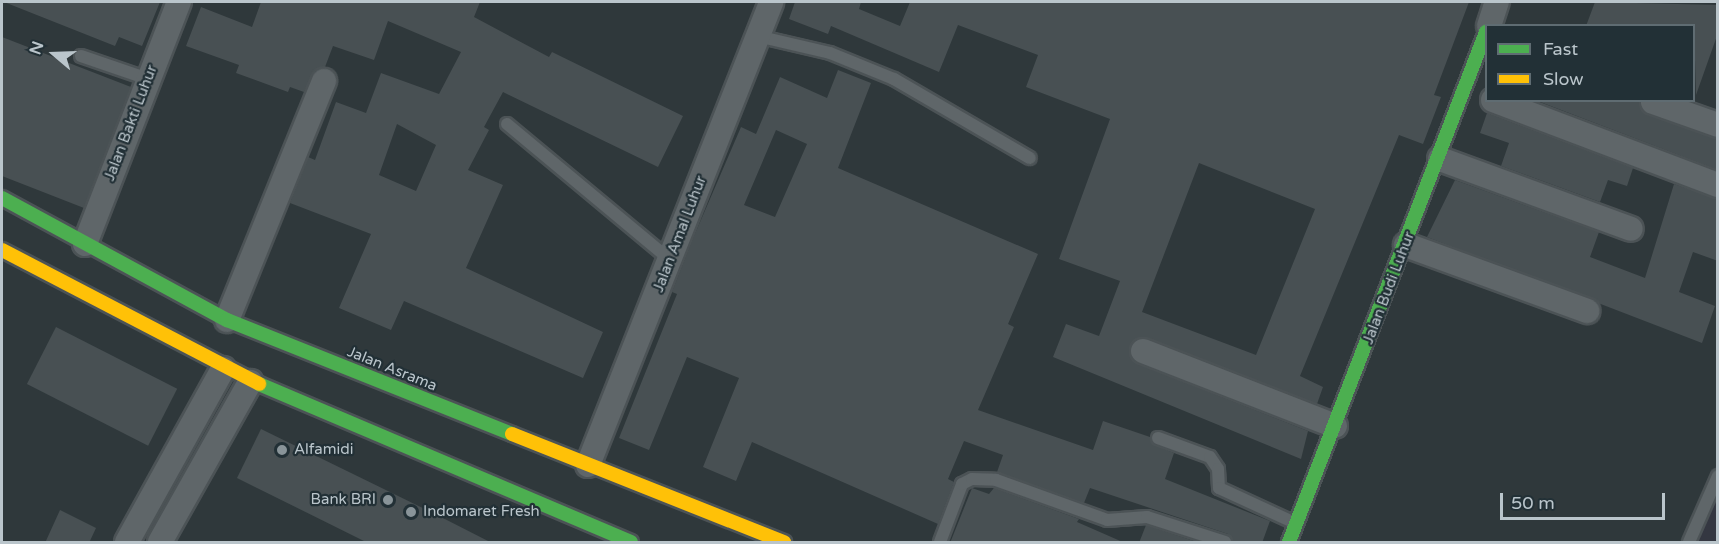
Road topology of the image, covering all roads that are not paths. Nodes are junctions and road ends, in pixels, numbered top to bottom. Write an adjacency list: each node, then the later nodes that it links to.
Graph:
1 (179, 2): 8 (street, Jalan Bakti Luhur)
2 (771, 2): 5 (street, Jalan Amal Luhur)
3 (1497, 2): 4 (street)
4 (1490, 24)
5 (757, 36): 15 (lane); 23 (street, Jalan Amal Luhur)
6 (1485, 38): 10 (main road, Jalan Budi Luhur)
7 (81, 56): 8 (lane)
8 (148, 79): 20 (street, Jalan Bakti Luhur)
9 (324, 81): 25 (street)
10 (1476, 94): 16 (main road, Jalan Budi Luhur)
11 (1498, 102): 17 (street)
12 (1653, 102): 14 (street)
13 (507, 124): 23 (lane)
14 (1718, 125)
15 (1030, 158)
16 (1440, 159): 19 (street); 21 (main road, Jalan Budi Luhur)
17 (1718, 185)
18 (2, 198): 20 (main road, Jalan Asrama)
19 (1631, 229)
20 (85, 244): 25 (main road, Jalan Asrama)
21 (1406, 244): 24 (street); 29 (main road, Jalan Budi Luhur)
22 (2, 250): 27 (main road)
23 (670, 260): 31 (street, Jalan Amal Luhur)
24 (1587, 311)
25 (227, 320): 31 (main road, Jalan Asrama)
26 (1143, 351): 29 (street)
27 (223, 369): 28 (main road); 34 (street)
28 (250, 381): 35 (street); 36 (main road)
29 (1335, 426): 33 (main road, Jalan Budi Luhur)
30 (1158, 438): 33 (lane)
31 (588, 465): 37 (main road, Jalan Asrama)
32 (1718, 476): 41 (lane)
33 (1297, 524): 40 (main road, Jalan Budi Luhur)
34 (128, 539)
35 (160, 543)
36 (631, 543)
37 (784, 543)
38 (940, 543): 39 (lane)
39 (1224, 543)
40 (1289, 543)
41 (1689, 543)

